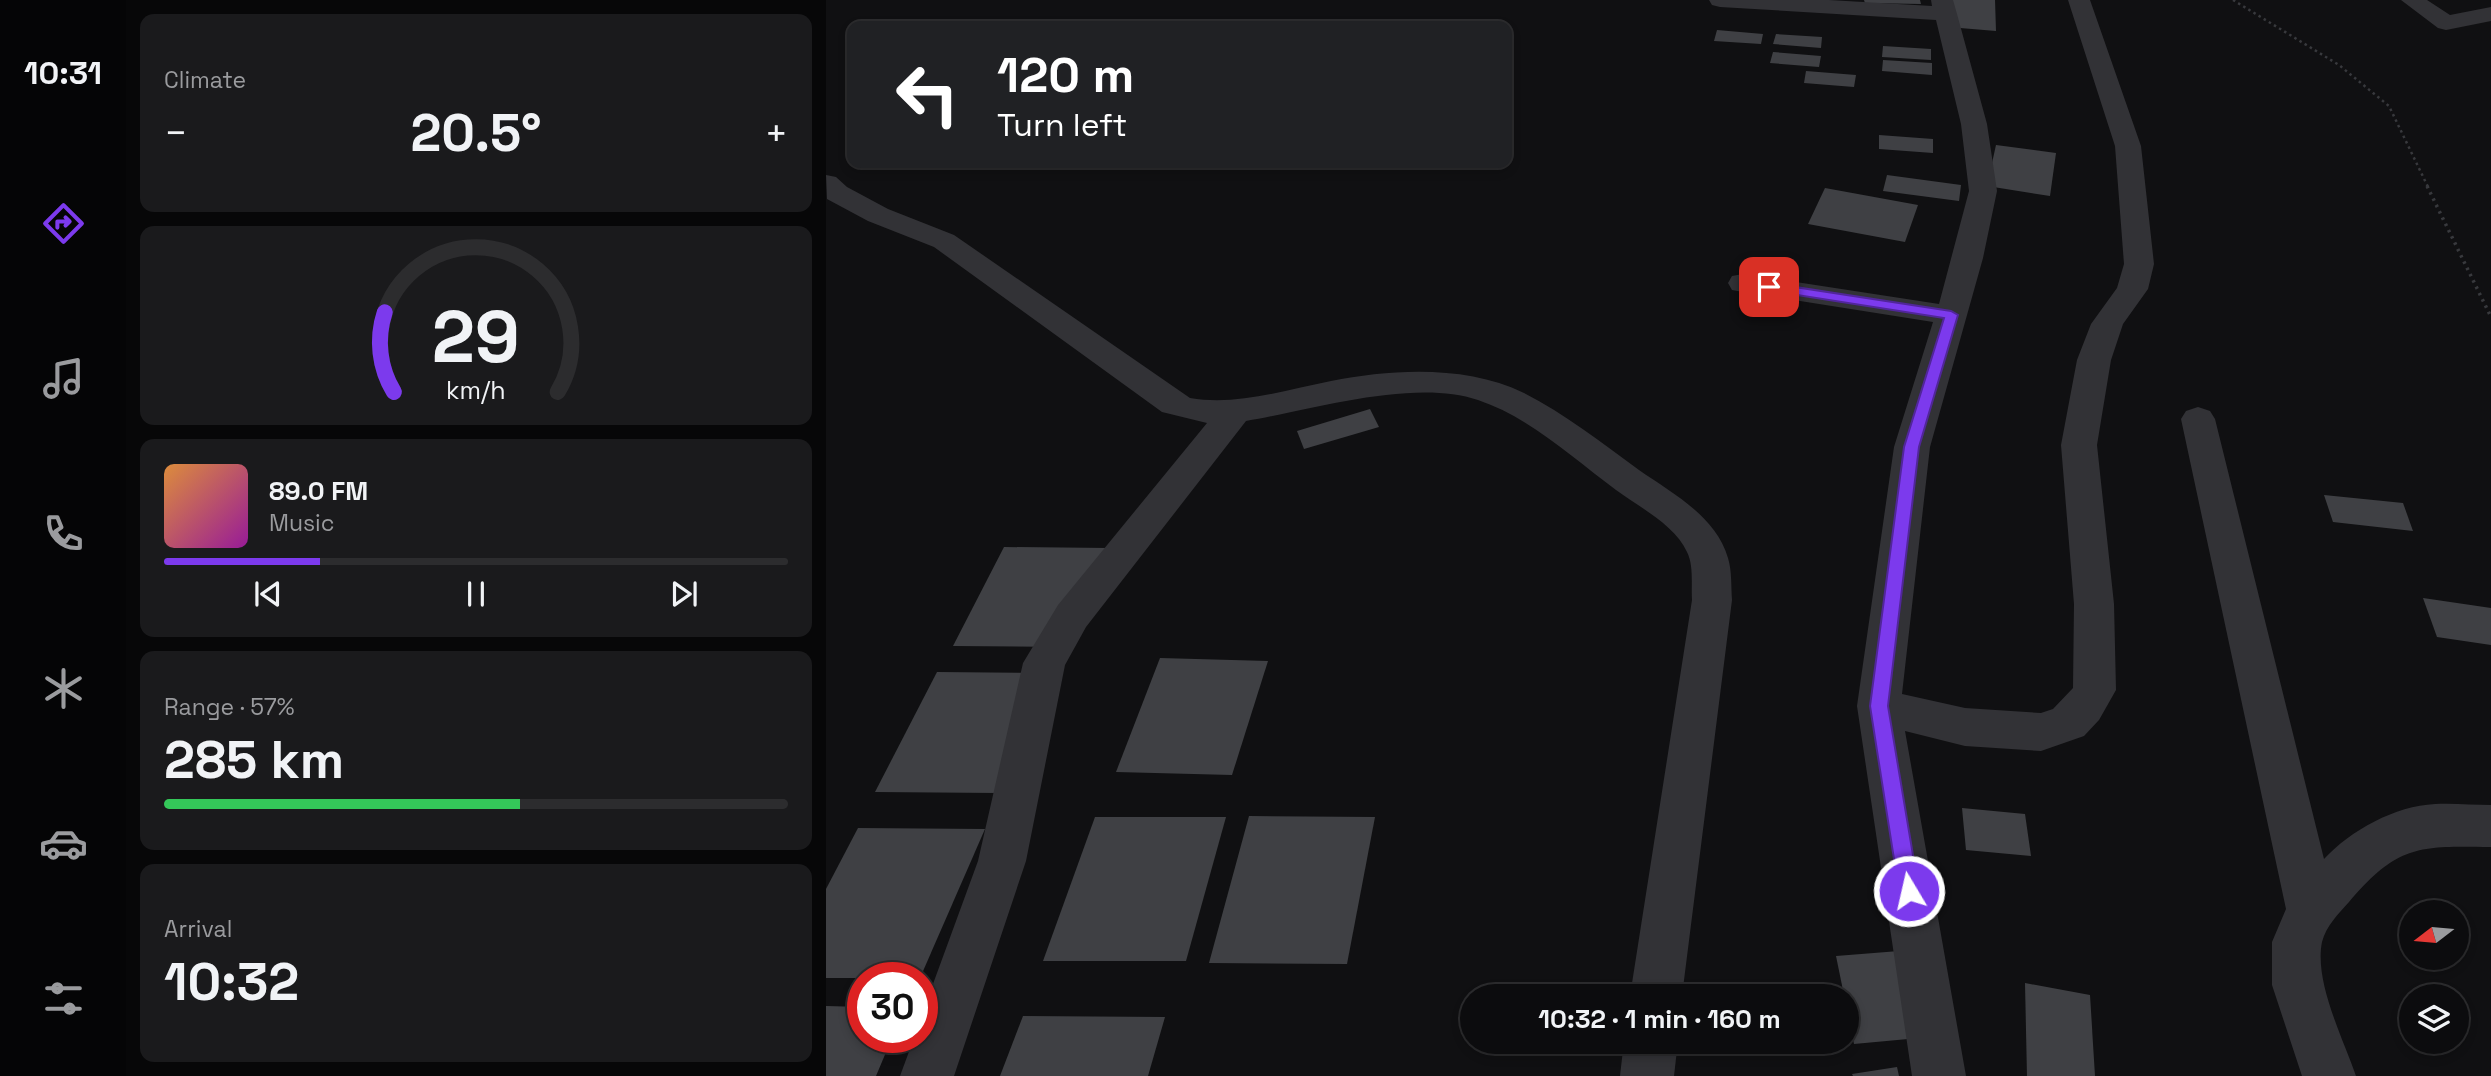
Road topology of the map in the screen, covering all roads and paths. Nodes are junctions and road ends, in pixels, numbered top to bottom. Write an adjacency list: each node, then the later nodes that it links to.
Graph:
1 (1720, 0): 5 (street)
2 (2079, 0): 13 (street)
3 (2233, 0): 10 (path)
4 (2412, 0): 6 (street)
5 (1944, 7): 9 (street)
6 (2491, 14)
7 (826, 183): 11 (street)
8 (1743, 283): 9 (street)
9 (1951, 315): 13 (street)
10 (2491, 317)
11 (1236, 410): 16 (street); 18 (street)
12 (2198, 419): 15 (street)
13 (1879, 706): 20 (street)
14 (2491, 826): 15 (street)
15 (2311, 909): 21 (street)
16 (1658, 984)
17 (1650, 1054): 19 (street)
18 (927, 1076)
19 (1647, 1076)
20 (1939, 1076)
21 (2329, 1076)

